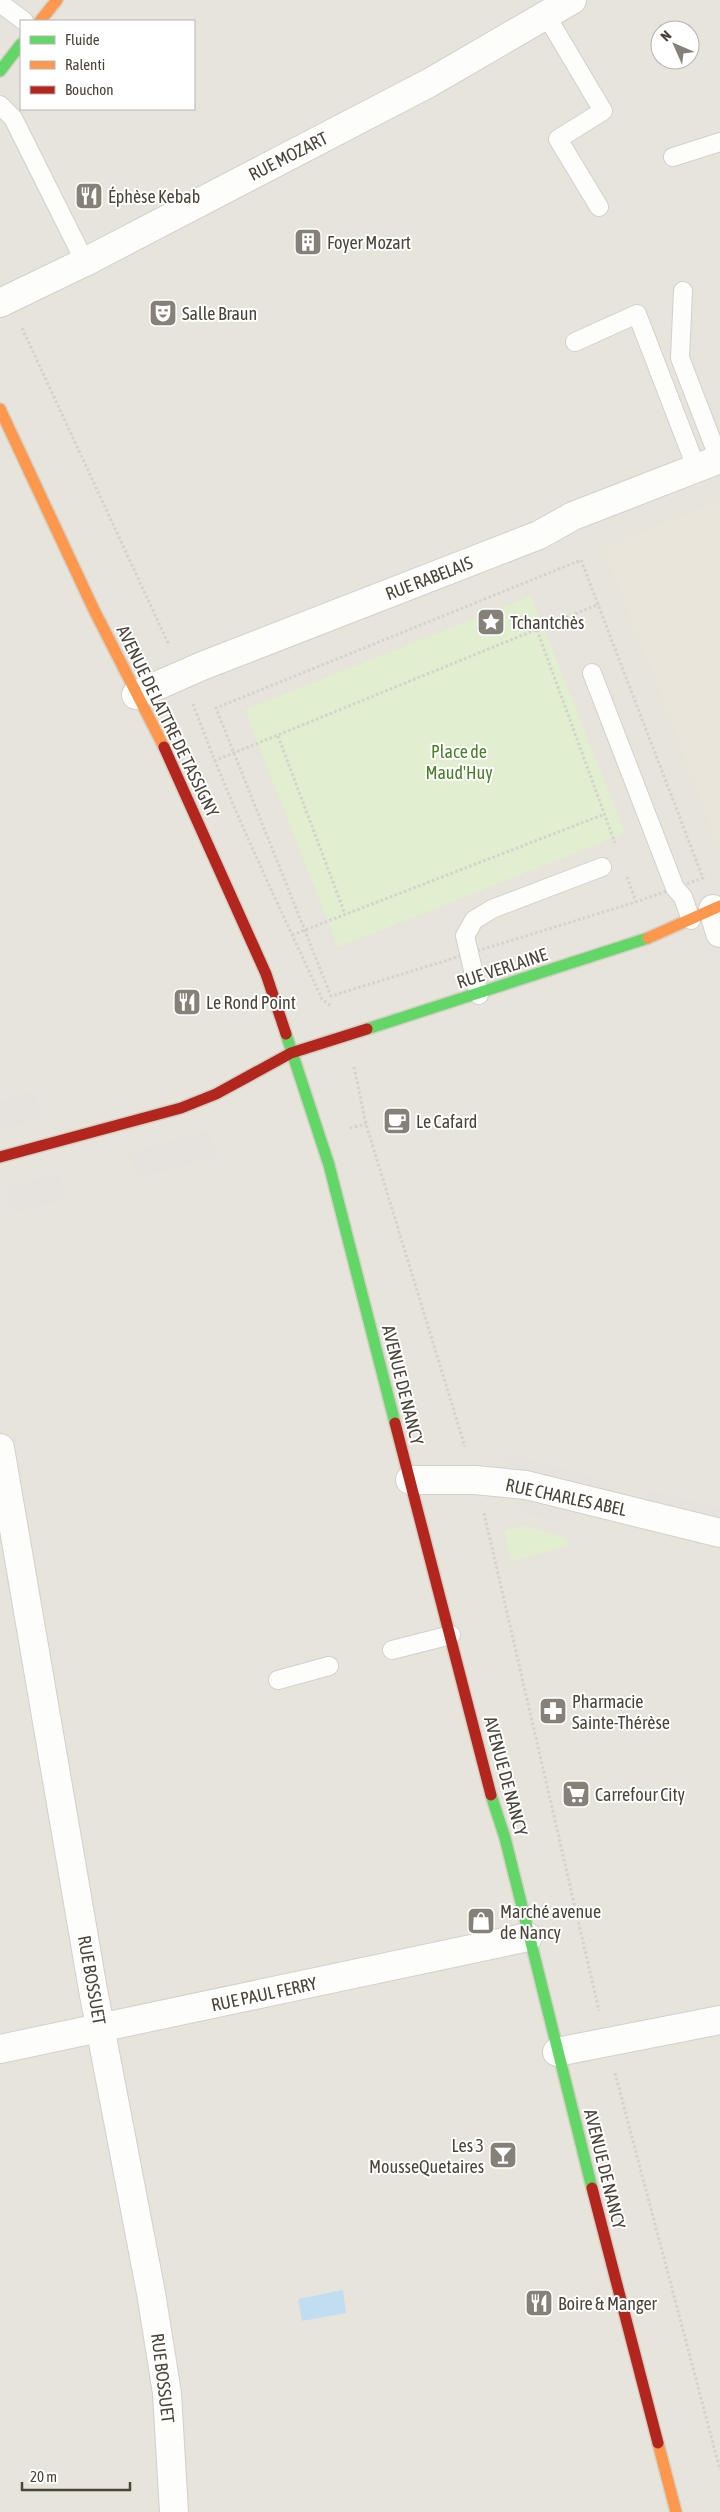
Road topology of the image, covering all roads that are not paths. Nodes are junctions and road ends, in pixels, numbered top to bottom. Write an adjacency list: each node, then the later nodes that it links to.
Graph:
1 (57, 0): 6 (main road)
2 (572, 0): 4 (street, RUE MOZART)
3 (0, 3): 5 (lane)
4 (546, 15): 12 (lane); 13 (street, RUE MOZART)
5 (23, 20)
6 (41, 20)
7 (20, 45): 8 (main road)
8 (0, 70)
9 (0, 105): 13 (lane)
10 (720, 142): 11 (lane)
11 (674, 157)
12 (599, 207)
13 (85, 262): 15 (street, RUE MOZART)
14 (683, 291): 18 (lane)
15 (0, 303)
16 (575, 342): 18 (lane)
17 (0, 409): 20 (main road, AVENUE DE LATTRE DE TASSIGNY)
18 (712, 462): 20 (street, RUE RABELAIS)
19 (592, 673): 22 (lane)
20 (136, 695): 24 (main road, AVENUE DE LATTRE DE TASSIGNY)
21 (602, 867): 23 (lane)
22 (711, 917): 23 (main road, RUE VERLAINE)
23 (479, 994): 24 (main road, RUE VERLAINE)
24 (292, 1053): 25 (main road, RUE VERLAINE); 27 (main road, AVENUE DE NANCY)
25 (0, 1156)
26 (0, 1448): 35 (street, RUE BOSSUET)
27 (410, 1480): 28 (street, RUE CHARLES ABEL); 29 (main road, AVENUE DE NANCY)
28 (720, 1533)
29 (451, 1635): 30 (lane); 33 (main road, AVENUE DE NANCY)
30 (392, 1650)
31 (329, 1666): 32 (lane)
32 (278, 1680)
33 (528, 1937): 35 (street, RUE PAUL FERRY); 37 (main road, AVENUE DE NANCY)
34 (720, 2020): 37 (street)
35 (100, 2028): 36 (street, RUE PAUL FERRY); 38 (street, RUE BOSSUET)
36 (0, 2049)
37 (557, 2052): 39 (main road, AVENUE DE NANCY)
38 (174, 2512)
39 (676, 2512)

